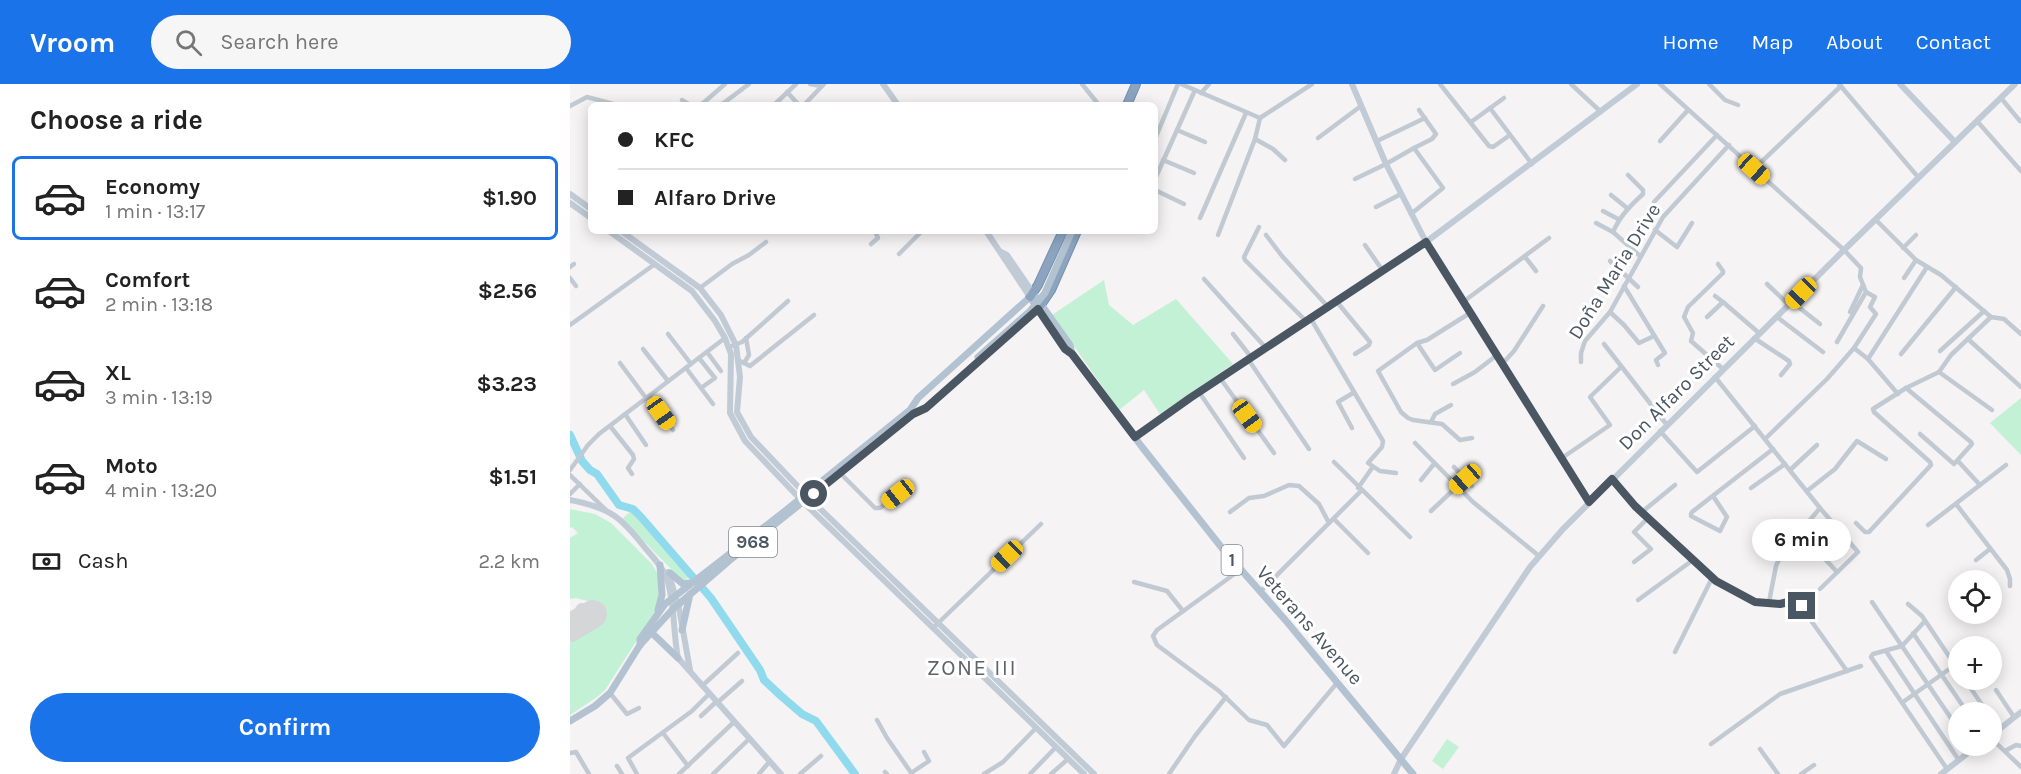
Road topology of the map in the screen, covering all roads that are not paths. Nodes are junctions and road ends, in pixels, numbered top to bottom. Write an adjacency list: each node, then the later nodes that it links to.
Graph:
1 (725, 84): 29 (street)
2 (796, 84): 22 (street)
3 (810, 84): 19 (street)
4 (883, 84): 34 (main road)
5 (1082, 84): 35 (street)
6 (1136, 84): 36 (highway)
7 (1180, 84): 21 (street); 51 (street)
8 (1209, 84): 23 (street)
9 (1312, 84): 45 (street)
10 (1352, 84): 39 (main road)
11 (1440, 84): 48 (street)
12 (1571, 84): 44 (street)
13 (1637, 84): 44 (main road)
14 (1660, 84): 42 (street)
15 (1709, 84): 37 (street)
16 (1900, 84): 59 (main road)
17 (2015, 84): 25 (main road, Don Alfaro Street)
18 (746, 85): 30 (street)
19 (823, 85): 33 (street)
20 (1840, 85): 66 (street); 71 (street)
21 (1195, 90): 23 (street); 50 (street)
22 (787, 92): 31 (street); 32 (street)
23 (1201, 93): 43 (street)
24 (1504, 98): 40 (street)
25 (2001, 98): 47 (main road, Don Alfaro Street); 49 (street)
26 (682, 100): 28 (street)
27 (606, 102): 38 (street)
28 (685, 102)
29 (704, 102)
30 (725, 102)
31 (777, 102)
32 (796, 102)
33 (808, 102)
34 (896, 102)
35 (1097, 102)
36 (1128, 102)
37 (1738, 105)
38 (570, 106)
39 (1361, 106): 54 (street); 56 (main road)
40 (1490, 108): 48 (street); 52 (street)
41 (1419, 110): 46 (street)
42 (1688, 110): 53 (street); 57 (street)
43 (1246, 112): 45 (street); 85 (street)
44 (1601, 112): 65 (main road)
45 (1260, 118): 55 (street)
46 (1425, 118): 56 (street); 61 (street)
47 (1977, 121): 59 (main road, Don Alfaro Street); 67 (street)
48 (1471, 122): 52 (street)
49 (2020, 122)
50 (1177, 130): 58 (street); 62 (street)
51 (1158, 132)
52 (1510, 135): 65 (street)
53 (1717, 135): 60 (street); 77 (street)
54 (1318, 138)
55 (1255, 139): 63 (street); 101 (street)
56 (1377, 141): 64 (main road)
57 (1659, 141)
58 (1205, 142)
59 (1955, 142): 71 (main road, Don Alfaro Street)
60 (1729, 146): 66 (street); 91 (street, Doña Maria Drive)
61 (1414, 148): 64 (street); 83 (street)
62 (1163, 160): 68 (street); 69 (street)
63 (1285, 160)
64 (1386, 164): 72 (street); 75 (main road)
65 (1532, 164): 106 (main road)
66 (1754, 169): 111 (street)
67 (2021, 171)
68 (1158, 172)
69 (1194, 173)
70 (1628, 175): 81 (street)
71 (1918, 177): 87 (main road, Don Alfaro Street)
72 (1355, 178)
73 (1158, 191): 79 (street)
74 (570, 194): 78 (main road)
75 (1401, 194): 80 (street); 83 (main road)
76 (1611, 195): 81 (street)
77 (1654, 202)
78 (574, 203): 84 (main road)
79 (1184, 204)
80 (1376, 207)
81 (1627, 208): 86 (street)
82 (1603, 211): 86 (street)
83 (1411, 214): 106 (main road)
84 (588, 215)
85 (1200, 218)
86 (1618, 219): 92 (street)
87 (1876, 220): 110 (street); 111 (main road, Don Alfaro Street)
88 (1692, 222): 91 (street)
89 (1596, 223): 92 (street)
90 (1259, 227): 158 (street)
91 (1655, 230): 113 (street, Doña Maria Drive)
92 (1613, 232): 113 (street)
93 (622, 234): 117 (main road)
94 (876, 234): 108 (street)
95 (919, 234): 112 (street)
96 (988, 234): 138 (main road)
97 (1066, 234): 186 (main road, bridge)
98 (1071, 234): 186 (main road, bridge)
99 (1076, 234): 107 (highway)
100 (1061, 235): 107 (highway); 115 (highway)
101 (1218, 235)
102 (1266, 235): 148 (street)
103 (1916, 235): 110 (street)
104 (1549, 238): 114 (street)
105 (765, 242): 136 (street)
106 (1426, 242): 122 (main road); 143 (main road)
107 (1072, 243): 119 (highway)
108 (871, 244)
109 (1365, 245): 122 (street)
110 (1904, 248): 116 (street)
111 (1844, 250): 131 (street); 145 (main road, Don Alfaro Street)
112 (899, 254)
113 (1640, 256): 125 (street, Doña Maria Drive)
114 (1525, 257): 123 (street); 143 (street)
115 (1050, 258): 119 (highway); 127 (highway)
116 (1916, 260): 121 (street); 126 (street)
117 (657, 261): 136 (main road); 140 (main road); 161 (street)
118 (1610, 261): 125 (street)
119 (1062, 264): 129 (highway)
120 (1718, 264): 198 (street)
121 (1927, 267): 135 (street); 190 (street)
122 (1383, 271): 142 (main road)
123 (1536, 271)
124 (570, 278): 132 (street)
125 (1629, 278): 133 (street, Doña Maria Drive); 134 (street)
126 (1904, 278)
127 (1041, 279): 129 (highway); 138 (highway)
128 (1204, 279): 176 (street)
129 (1053, 284): 147 (highway)
130 (1767, 284): 145 (street)
131 (1863, 285): 137 (street); 152 (street)
132 (576, 286)
133 (1624, 286): 151 (street, Doña Maria Drive); 166 (street)
134 (1638, 287)
135 (1956, 287): 149 (street); 185 (street)
136 (700, 288): 140 (main road)
137 (1866, 292): 171 (street); 177 (street)
138 (1031, 295): 147 (main road, 1); 150 (main road, 968)
139 (1715, 296): 144 (street)
140 (703, 297): 172 (main road)
141 (788, 301): 169 (street)
142 (1337, 302): 148 (main road); 184 (street)
143 (1463, 302): 153 (main road)
144 (1723, 302): 155 (street); 167 (street)
145 (1791, 303): 156 (main road, Don Alfaro Street); 160 (street)
146 (1543, 306): 194 (street)
147 (1040, 307): 159 (main road, 968); 226 (main road, Veterans Avenue / 1)
148 (1329, 308): 158 (main road)
149 (1984, 311): 157 (street); 180 (street)
150 (1015, 312): 159 (main road); 162 (main road, 968)
151 (1610, 312): 166 (street); 192 (street, Doña Maria Drive)
152 (1850, 312)
153 (1470, 313): 174 (street); 187 (main road)
154 (814, 315): 191 (street)
155 (1707, 317)
156 (1777, 317): 167 (main road, Don Alfaro Street); 181 (street)
157 (1991, 317): 165 (street); 170 (street)
158 (1309, 321): 176 (main road); 210 (street)
159 (1024, 322): 168 (main road, 968)
160 (1820, 324)
161 (570, 325)
162 (998, 327): 168 (main road); 173 (main road, 968)
163 (668, 334): 195 (street)
164 (1233, 334): 189 (street)
165 (2021, 334)
166 (1654, 336): 196 (street)
167 (1757, 336): 198 (main road, Don Alfaro Street); 201 (street)
168 (1007, 337): 182 (main road, 968)
169 (746, 338): 172 (street); 191 (street)
170 (1968, 339): 200 (street); 206 (street)
171 (1837, 342)
172 (731, 343): 179 (street); 191 (main road); 265 (main road)
173 (981, 343): 182 (main road); 216 (main road, 968)
174 (1417, 343): 183 (street); 218 (street)
175 (1604, 344): 197 (street)
176 (1266, 348): 189 (main road)
177 (1854, 348): 190 (street); 228 (street)
178 (643, 349): 204 (street)
179 (710, 350): 188 (street); 199 (street)
180 (1940, 351)
181 (1823, 352)
182 (989, 353): 216 (main road, 968)
183 (1460, 353)
184 (1355, 354)
185 (1901, 354)
186 (976, 355): 216 (main road)
187 (1497, 356): 194 (main road); 205 (street)
188 (699, 358): 195 (street); 207 (street)
189 (1250, 358): 203 (main road); 232 (street)
190 (1868, 358): 211 (street)
191 (741, 361): 265 (main road)
192 (1581, 362)
193 (620, 363): 212 (street)
194 (1502, 364): 236 (main road)
195 (689, 366): 204 (street); 207 (street)
196 (1658, 366)
197 (1621, 367): 219 (street); 236 (street)
198 (1723, 369): 202 (main road, Don Alfaro Street)
199 (721, 371)
200 (1939, 372): 208 (street); 215 (street)
201 (1781, 375)
202 (1715, 377): 219 (main road, Don Alfaro Street); 221 (street)
203 (1220, 378): 209 (main road); 234 (street)
204 (668, 381): 212 (street)
205 (1453, 384)
206 (2021, 387)
207 (701, 388): 213 (street)
208 (1906, 388): 211 (street); 238 (street)
209 (1199, 392): 226 (main road); 235 (street)
210 (1353, 393): 222 (street); 244 (street)
211 (1899, 394): 277 (street)
212 (648, 397): 217 (street); 223 (street)
213 (713, 404)
214 (1450, 405): 218 (street)
215 (1992, 410)
216 (911, 412): 247 (main road, 968); 265 (main road, 968)
217 (625, 414): 220 (street); 230 (street)
218 (1431, 422): 227 (street)
219 (1667, 425): 224 (main road, Don Alfaro Street)
220 (610, 426): 245 (street); 249 (street)
221 (1755, 426): 224 (street); 228 (street)
222 (1352, 428)
223 (673, 430)
224 (1660, 431): 252 (main road, Don Alfaro Street)
225 (1920, 434): 238 (street)
226 (1135, 437): 289 (main road, Veterans Avenue / 1)
227 (1472, 438)
228 (1765, 439): 233 (street)
229 (1415, 443): 240 (street)
230 (646, 445)
231 (1817, 446): 246 (street)
232 (1309, 449)
233 (1773, 449): 241 (street); 264 (street)
234 (1274, 453)
235 (1244, 458)
236 (1562, 458): 267 (main road)
237 (1886, 459): 261 (street)
238 (1958, 461): 256 (street)
239 (1334, 462): 260 (street)
240 (1434, 464): 253 (street); 258 (street)
241 (1785, 464): 246 (street); 259 (street)
242 (2006, 465): 256 (street)
243 (1454, 467): 251 (street)
244 (1372, 468): 248 (street); 260 (street)
245 (570, 470)
246 (1790, 470): 261 (street)
247 (840, 473): 263 (street); 265 (main road, 968)
248 (1396, 473)
249 (632, 474)
250 (570, 475): 254 (street)
251 (1465, 479): 257 (street); 258 (street)
252 (1612, 479): 267 (main road, Don Alfaro Street); 273 (street)
253 (1422, 480)
254 (580, 484): 262 (street); 270 (street)
255 (1675, 485): 273 (street)
256 (1980, 485): 268 (street)
257 (1472, 486)
258 (1456, 487): 271 (street); 284 (street)
259 (1751, 488)
260 (1360, 490): 275 (street); 280 (street)
261 (1807, 491): 269 (street)
262 (570, 494)
263 (898, 494)
264 (1713, 496): 264 (street)
265 (804, 498): 295 (main road, 968); 308 (main road)
266 (570, 500): 270 (main road)
267 (1589, 502): 284 (main road, Don Alfaro Street)
268 (1956, 504): 279 (street); 282 (street)
269 (1820, 508): 290 (street); 300 (street)
270 (605, 509): 288 (main road)
271 (1431, 511)
272 (1230, 512): 276 (street)
273 (1642, 512): 274 (street)
274 (1648, 518): 285 (street); 287 (street)
275 (1334, 519): 276 (street); 283 (street)
276 (1329, 523): 297 (street)
277 (1856, 523)
278 (1041, 524): 308 (street)
279 (1928, 525)
280 (1410, 537)
281 (1814, 547): 290 (street)
282 (1990, 549): 286 (street); 294 (street)
283 (1368, 553)
284 (1539, 556): 360 (main road, Don Alfaro Street)
285 (1693, 560): 292 (street); 299 (street)
286 (1976, 560)
287 (1634, 562)
288 (660, 565): 291 (main road); 298 (main road); 306 (main road)
289 (1240, 570): 297 (main road, Veterans Avenue / 1); 305 (street)
290 (1837, 572): 296 (street)
291 (669, 573): 295 (main road); 298 (main road)
292 (1712, 578): 300 (street); 315 (street)
293 (1134, 582): 305 (street)
294 (2010, 586)
295 (693, 588): 298 (main road, 968); 302 (main road, 968); 309 (main road)
296 (1820, 589)
297 (1260, 592): 325 (main road, Veterans Avenue / 1)
298 (673, 597): 302 (main road); 304 (main road); 306 (main road, 968)
299 (1638, 600)
300 (1769, 602): 321 (street)
301 (1872, 602): 313 (street)
302 (678, 604): 304 (main road, 968); 309 (main road)
303 (1908, 604): 307 (street)
304 (672, 610): 310 (main road, 968); 318 (main road)
305 (1184, 611): 332 (street)
306 (657, 615): 312 (main road, 968)
307 (1925, 621): 311 (street); 317 (street)
308 (936, 626): 337 (main road)
309 (682, 630): 322 (main road)
310 (652, 633): 312 (main road, 968); 318 (main road)
311 (1913, 633): 313 (street); 323 (street)
312 (640, 645): 329 (main road, 968)
313 (1902, 646): 314 (street); 326 (street)
314 (1886, 651): 330 (street); 333 (street)
315 (1676, 652)
316 (738, 653): 327 (street)
317 (1948, 655)
318 (678, 658): 322 (main road)
319 (1861, 666): 321 (street)
320 (1948, 670): 323 (street)
321 (1847, 671): 349 (street)
322 (691, 673): 327 (main road)
323 (1941, 675): 326 (street); 334 (street)
324 (742, 681): 335 (street)
325 (1337, 683): 332 (street); 360 (main road, Veterans Avenue / 1)
326 (1928, 684): 330 (street); 339 (street)
327 (702, 686): 331 (main road)
328 (1996, 690): 341 (street)
329 (610, 693): 336 (street); 343 (main road, 968)
330 (1915, 693): 333 (street); 361 (street)
331 (709, 694): 335 (main road); 347 (street)
332 (1226, 697): 382 (street)
333 (1903, 702): 367 (street)
334 (1959, 702)
335 (717, 703): 340 (street); 344 (main road)
336 (639, 708)
337 (1025, 712): 346 (main road); 381 (main road)
338 (2021, 712): 341 (main road)
339 (1948, 714)
340 (701, 716)
341 (2014, 717): 345 (main road)
342 (877, 720): 368 (street)
343 (570, 721)
344 (734, 722): 348 (main road); 365 (street)
345 (2002, 727)
346 (1036, 728): 351 (main road); 377 (street)
347 (663, 733): 365 (street); 371 (street)
348 (749, 739): 362 (main road); 373 (street)
349 (1711, 744)
350 (2021, 746): 354 (street)
351 (1056, 747): 359 (main road); 378 (street)
352 (2002, 748): 354 (street)
353 (1760, 749): 385 (street)
354 (2005, 751): 366 (street)
355 (924, 752): 368 (street)
356 (570, 753): 369 (street)
357 (821, 756): 376 (street)
358 (1962, 756): 361 (main road)
359 (1068, 759): 379 (street); 380 (main road)
360 (1401, 759): 383 (main road, Don Alfaro Street); 384 (main road, Veterans Avenue / 1)
361 (1958, 759): 367 (main road)
362 (770, 761): 374 (street); 375 (main road)
363 (1814, 765): 386 (street)
364 (617, 766): 370 (street)
365 (688, 766): 372 (street)
366 (2021, 767)
367 (1944, 772)
368 (911, 773)
369 (589, 774)
370 (622, 774)
371 (637, 774)
372 (679, 774)
373 (713, 774)
374 (759, 774)
375 (781, 774)
376 (800, 774)
377 (984, 774)
378 (1030, 774)
379 (1051, 774)
380 (1084, 774)
381 (1094, 774)
382 (1169, 774)
383 (1394, 774)
384 (1413, 774)
385 (1778, 774)
386 (1801, 774)

